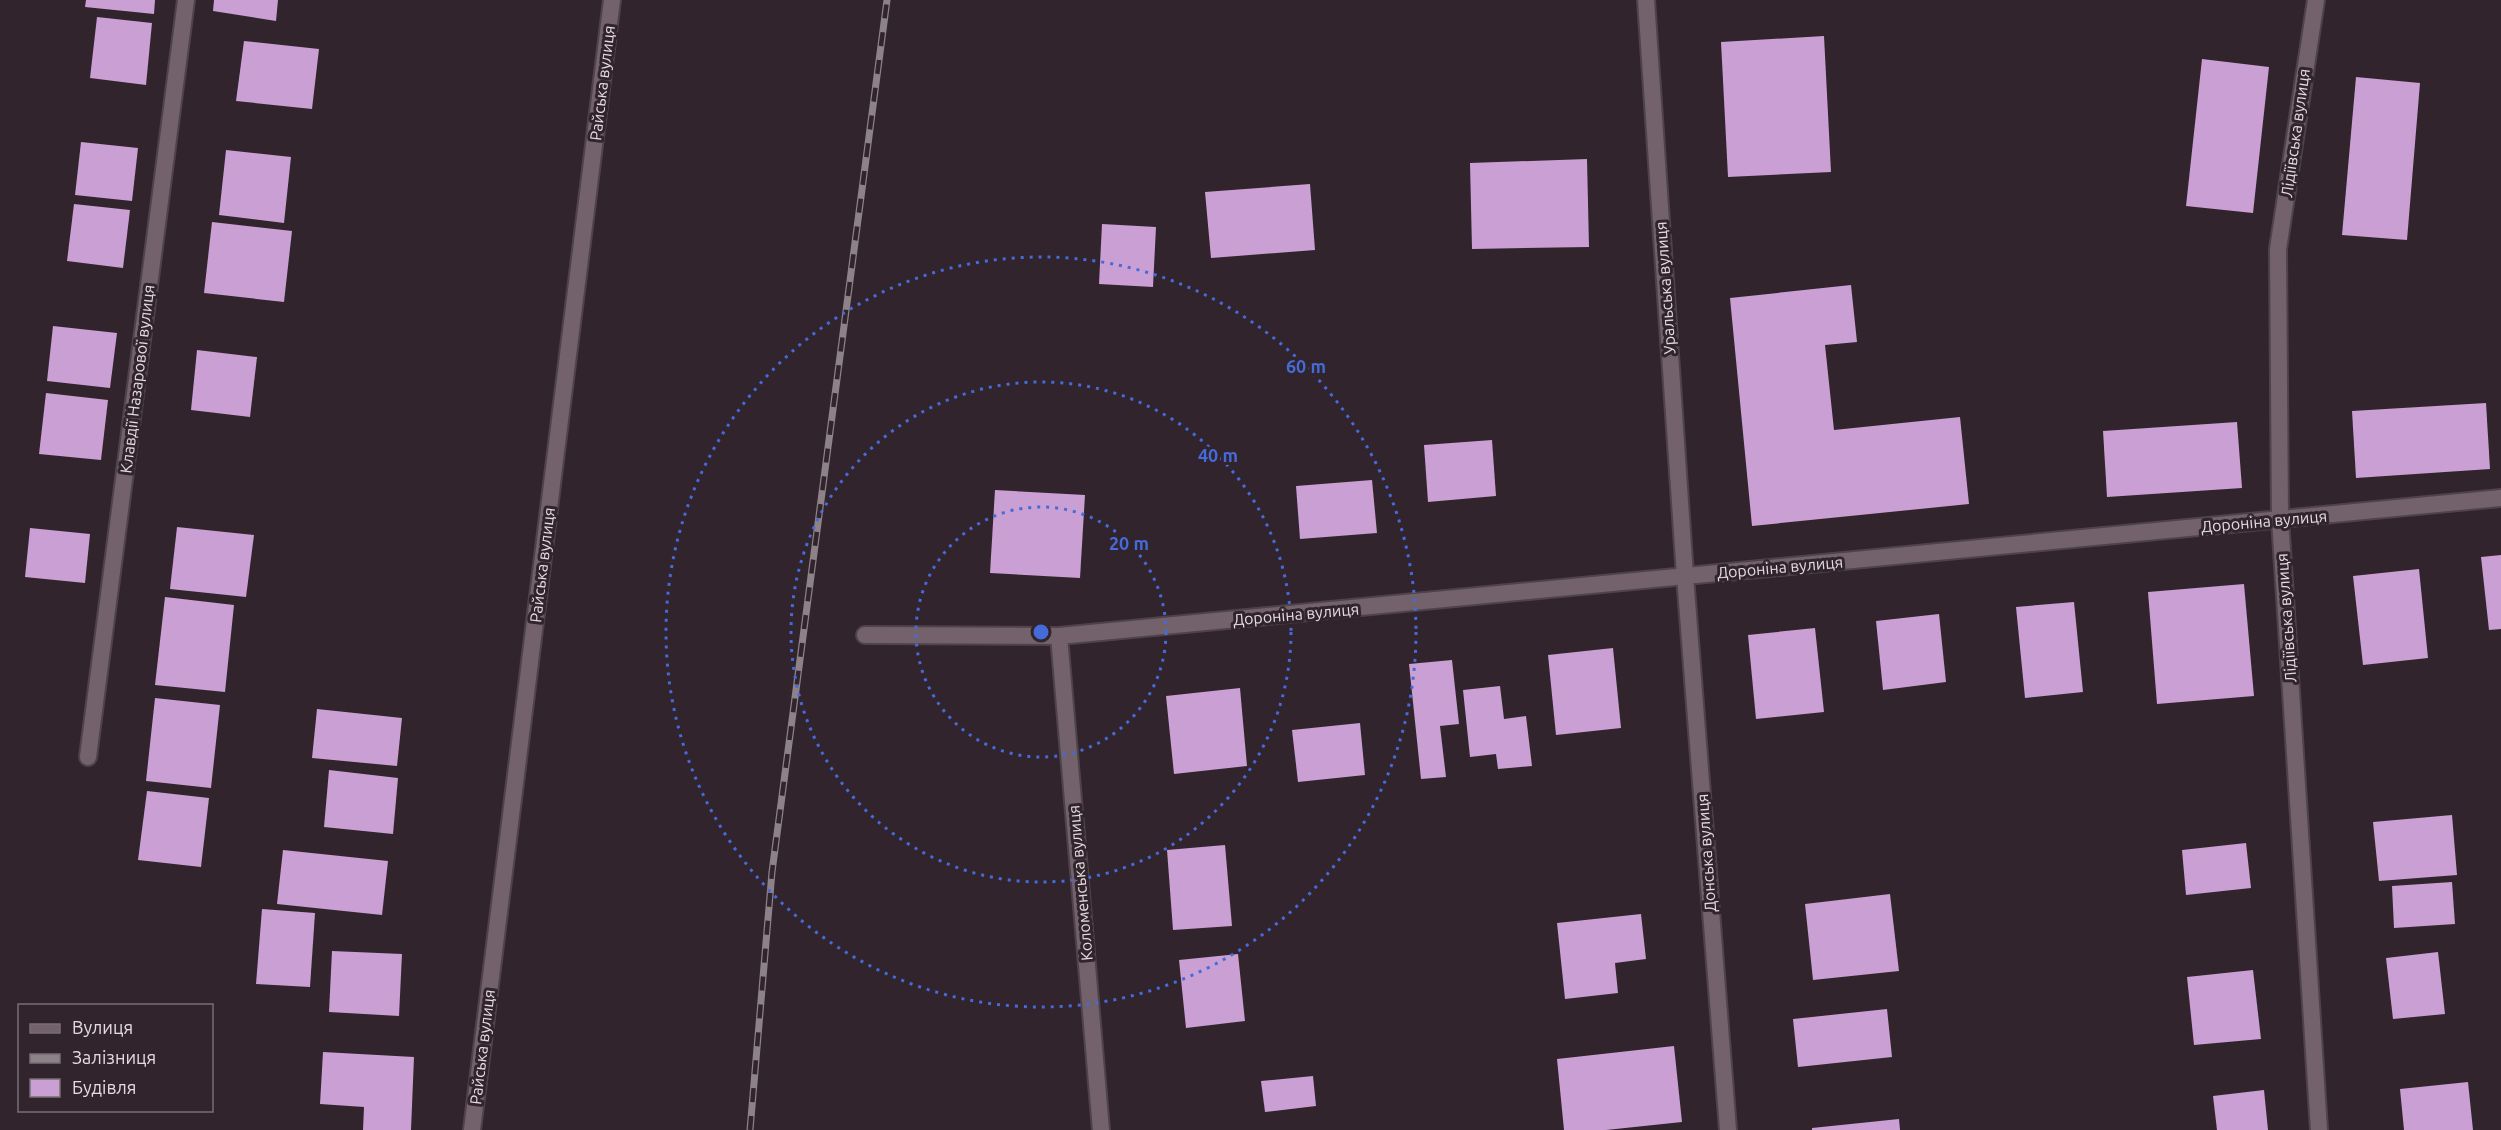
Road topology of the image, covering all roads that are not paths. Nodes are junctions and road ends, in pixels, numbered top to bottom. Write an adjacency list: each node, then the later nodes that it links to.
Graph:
1 (186, 0): 10 (street, Клавдії Назарової вулиця)
2 (612, 0): 11 (street, Райська вулиця)
3 (1646, 0): 7 (street, Уральська вулиця)
4 (2316, 0): 6 (street, Лідіївська вулиця)
5 (2501, 498): 6 (street, Дороніна вулиця)
6 (2280, 519): 7 (street, Дороніна вулиця); 14 (street, Лідіївська вулиця)
7 (1685, 576): 9 (street, Дороніна вулиця); 13 (street, Донська вулиця)
8 (865, 635): 9 (street, Дороніна вулиця)
9 (1059, 636): 12 (street, Коломенська вулиця)
10 (88, 757)
11 (472, 1130)
12 (1101, 1130)
13 (1728, 1130)
14 (2319, 1130)

